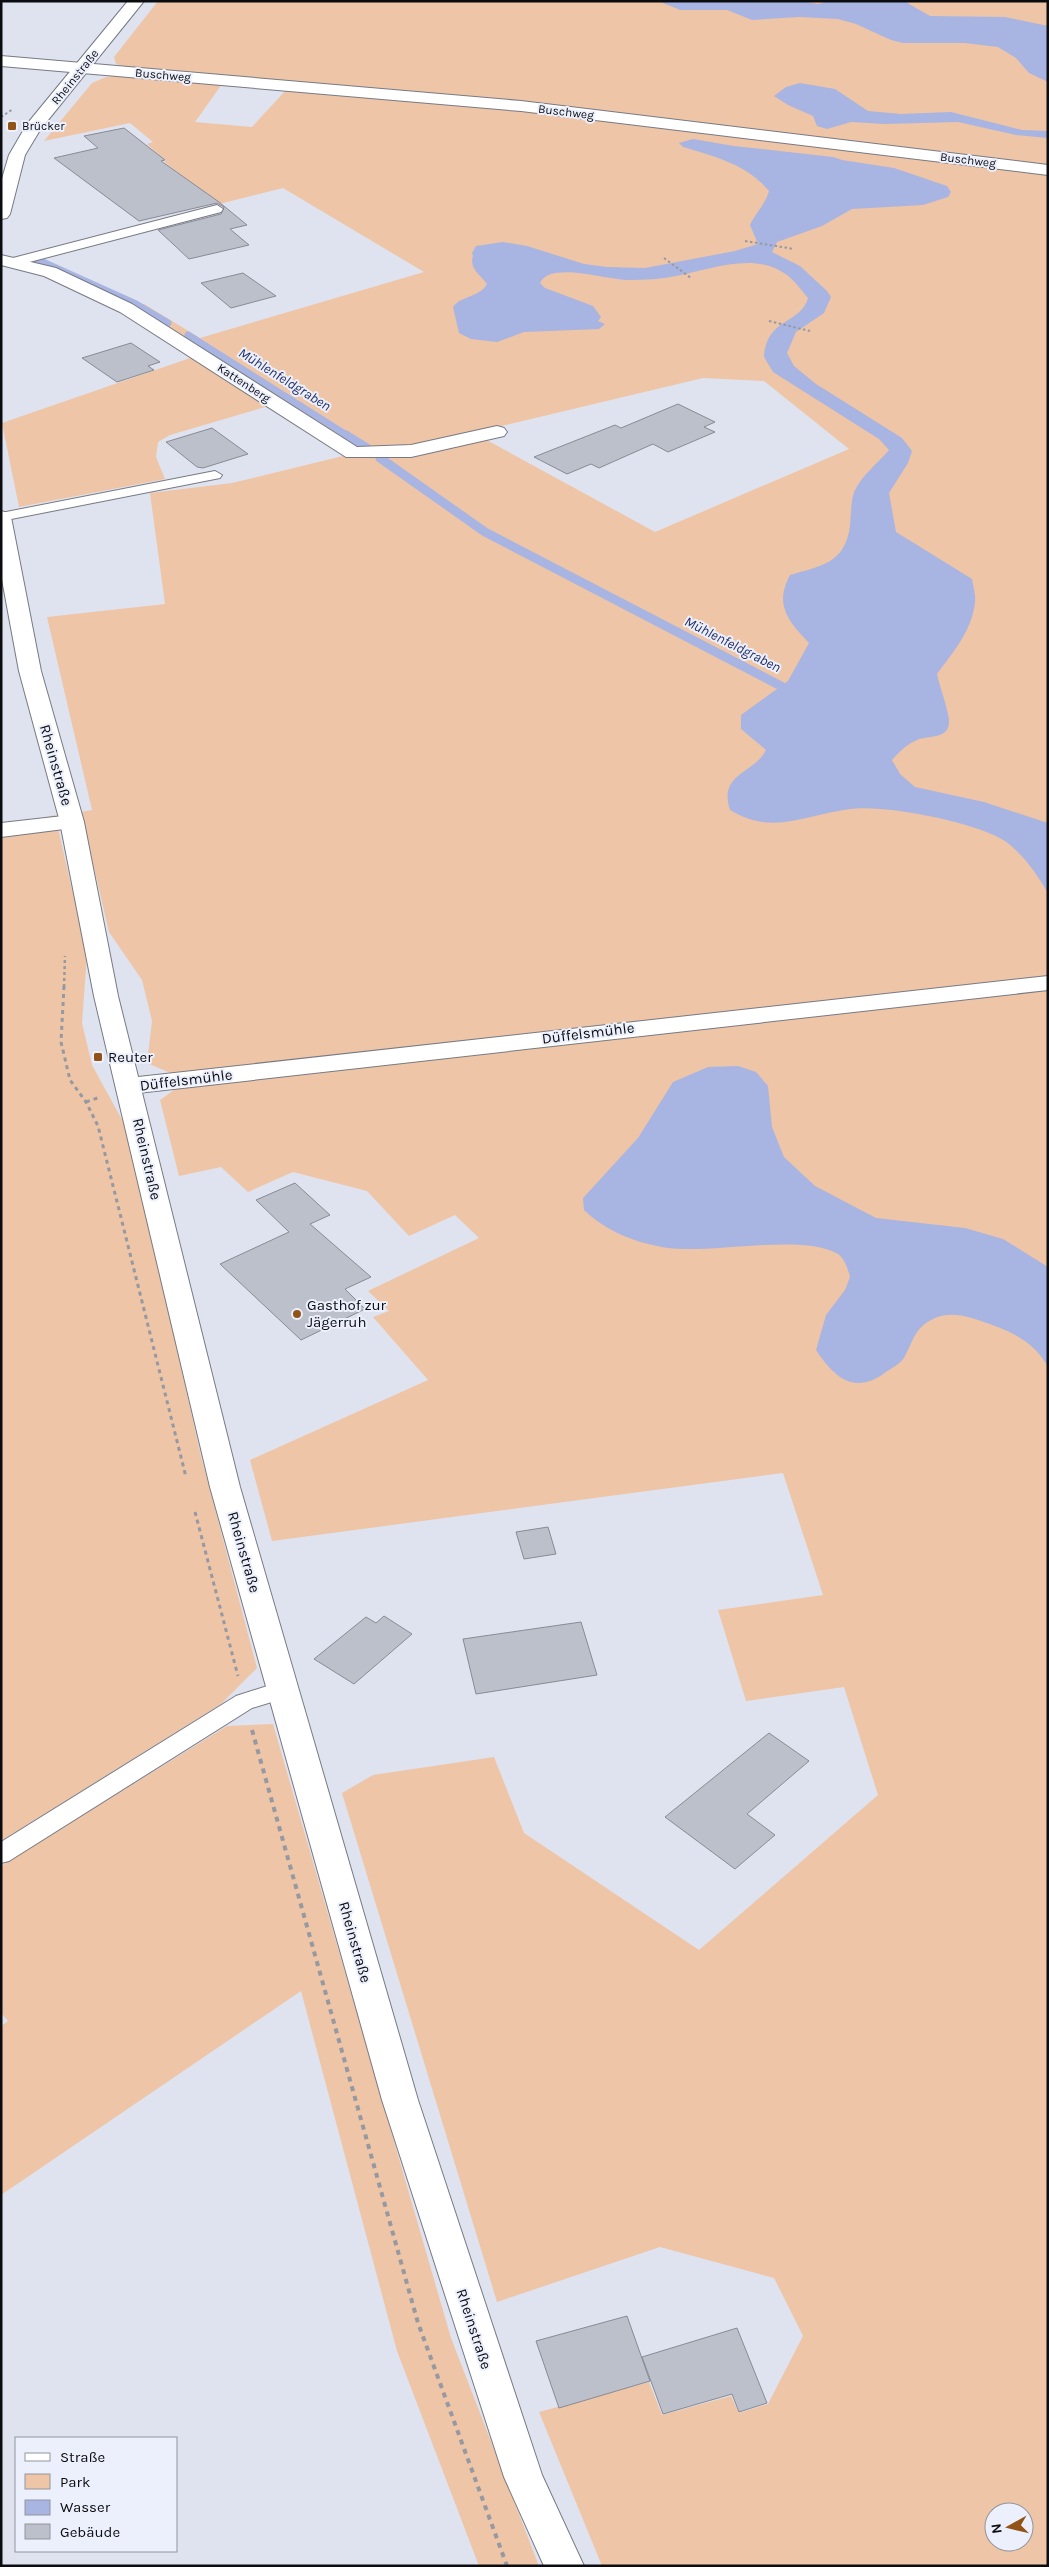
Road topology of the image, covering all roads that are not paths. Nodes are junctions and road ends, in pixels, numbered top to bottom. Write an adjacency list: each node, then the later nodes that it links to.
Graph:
1 (136, 1): 3 (street, Rheinstraße)
2 (1, 61): 3 (street, Buschweg)
3 (83, 68): 4 (street, Buschweg); 6 (street, Rheinstraße)
4 (1048, 170)
5 (217, 209): 7 (lane)
6 (1, 214)
7 (8, 261): 8 (street, Kattenberg)
8 (496, 432)
9 (215, 475): 10 (lane)
10 (1, 517): 11 (street, Rheinstraße)
11 (72, 822): 12 (street); 14 (street, Rheinstraße)
12 (1, 830)
13 (1048, 983): 14 (street, Düffelsmühle)
14 (129, 1086): 15 (street, Rheinstraße)
15 (283, 1690): 16 (lane); 17 (street, Rheinstraße)
16 (1, 1854)
17 (564, 2566)

